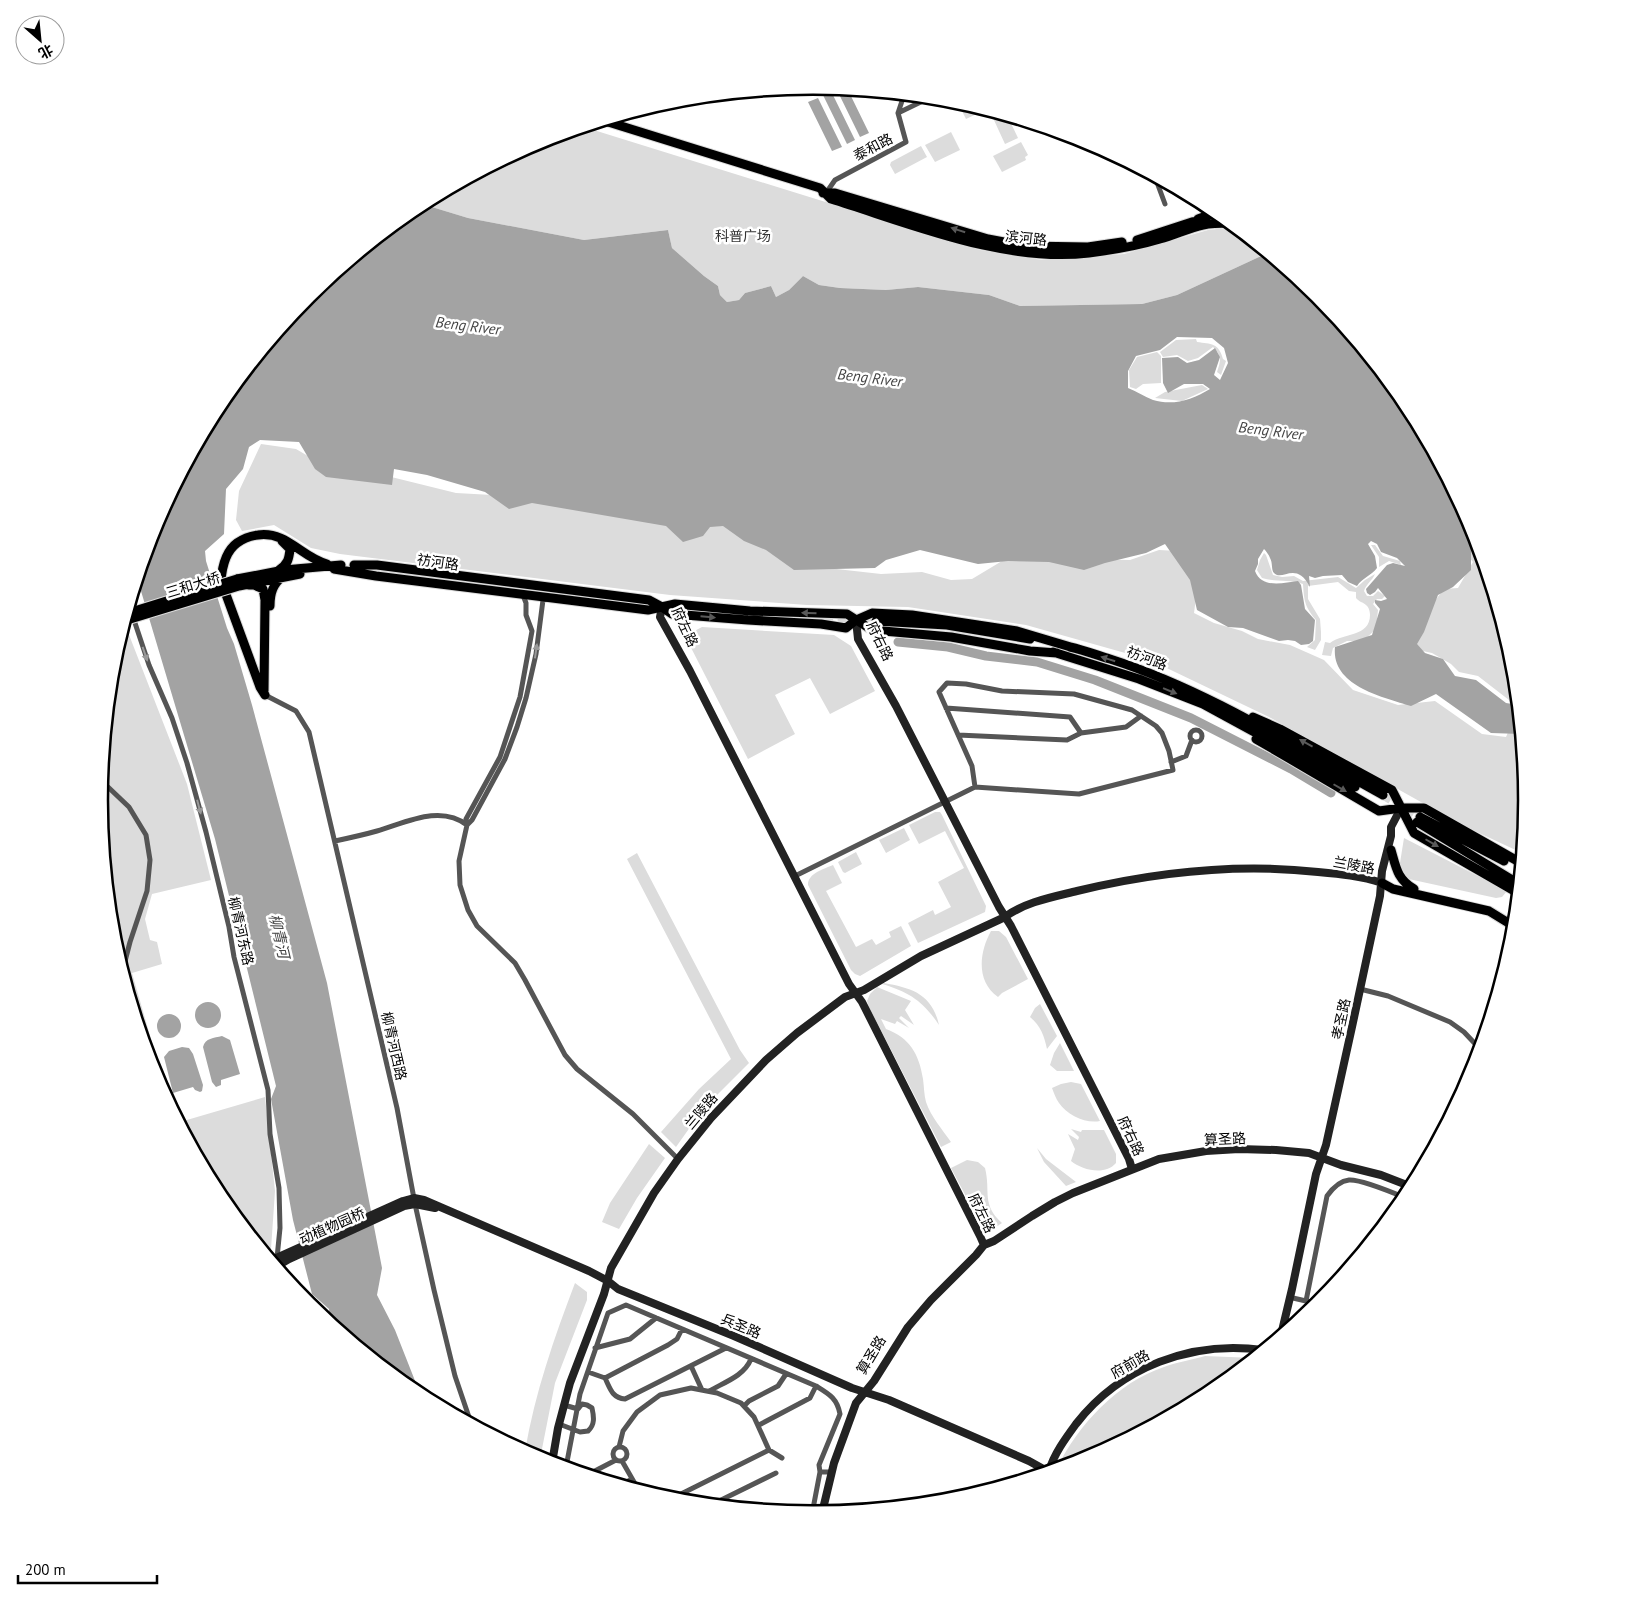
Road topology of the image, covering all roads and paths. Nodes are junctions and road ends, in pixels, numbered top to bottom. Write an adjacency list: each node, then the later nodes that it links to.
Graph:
1 (902, 101): 3 (street)
2 (918, 103): 3 (street, 泰和路)
3 (898, 113): 7 (street, 泰和路)
4 (614, 124): 7 (main road, 滨河路)
5 (607, 126): 7 (main road, 滨河路)
6 (1157, 184): 8 (street)
7 (826, 193): 11 (main road, 滨河路, one-way to 7); 12 (main road, 滨河路)
8 (1165, 204)
9 (1208, 216): 11 (main road)
10 (1213, 219): 11 (main road, 滨河路)
11 (1192, 222)
12 (1218, 223)
13 (273, 535): 14 (main road); 15 (main road); 26 (main road)
14 (332, 567): 15 (main road, 祊河路); 17 (main road); 19 (main road, 祊河路); 19 (main road, 祊河路)
15 (280, 574): 16 (main road, 祊河路); 26 (main road)
16 (238, 582): 21 (main road, 三和大桥, bridge); 26 (main road)
17 (523, 594): 18 (main road); 39 (street)
18 (549, 598): 19 (main road); 39 (street, one-way to 18)
19 (637, 604): 20 (main road)
20 (662, 607): 23 (main road); 44 (main road, 府左路)
21 (134, 616)
22 (133, 618): 64 (street, 柳青河东路, one-way to 64)
23 (856, 620): 24 (main road); 25 (main road); 37 (main road, 府右路)
24 (1074, 648): 25 (main road, 祊河路); 29 (main road, 祊河路, one-way to 24)
25 (1057, 653): 28 (main road, 祊河路, one-way to 28)
26 (265, 695): 40 (street, 柳青河西路)
27 (946, 708): 30 (street); 31 (street); 32 (street)
28 (1209, 708): 29 (main road, 祊河路); 38 (main road, one-way to 38)
29 (1233, 711): 38 (main road, one-way to 29)
30 (1141, 716): 31 (street); 34 (street)
31 (1081, 732): 32 (street)
32 (958, 735): 35 (street)
33 (1192, 740): 34 (street)
34 (1171, 762): 35 (street)
35 (975, 787): 37 (street)
36 (109, 788): 52 (street)
37 (946, 801): 44 (street); 49 (main road, 府右路)
38 (1401, 808): 41 (main road, 孝圣路); 42 (main road); 46 (main road, 孝圣路); 48 (main road, one-way to 48)
39 (467, 825): 40 (street); 57 (street)
40 (335, 841): 62 (street, 柳青河西路)
41 (1391, 850): 46 (main road, 孝圣路); 47 (main road)
42 (1515, 860)
43 (1515, 866): 45 (main road)
44 (796, 875): 54 (main road, 府左路)
45 (1513, 880)
46 (1382, 883): 47 (main road); 49 (main road, 兰陵路); 51 (main road); 53 (main road, 孝圣路); 56 (main road, 孝圣路)
47 (1414, 889): 50 (main road)
48 (1512, 889)
49 (1005, 917): 54 (main road, 兰陵路); 58 (main road, 府右路)
50 (1508, 920)
51 (1507, 922)
52 (126, 955)
53 (1360, 989): 55 (street); 56 (main road, 孝圣路)
54 (856, 994): 57 (main road, 兰陵路); 63 (main road, 府左路); 66 (main road, 兰陵路)
55 (1475, 1044)
56 (1320, 1158): 58 (main road, 算圣路); 59 (main road, 算圣路); 60 (main road, 算圣路); 67 (main road, 孝圣路); 72 (main road, 孝圣路)
57 (678, 1159): 66 (main road, 兰陵路)
58 (1132, 1169): 63 (main road, 算圣路)
59 (1407, 1180)
60 (1405, 1184)
61 (1398, 1195): 68 (street)
62 (414, 1201): 65 (main road, 动植物园桥); 66 (main road, 兵圣路); 89 (street, 柳青河西路)
63 (984, 1245): 85 (main road, 算圣路)
64 (277, 1258)
65 (280, 1262)
66 (608, 1281): 85 (main road, 兵圣路); 86 (main road, 兰陵路); 95 (main road, 兰陵路)
67 (1294, 1298): 68 (street); 71 (main road, 孝圣路)
68 (1306, 1301): 69 (street)
69 (1309, 1302)
70 (656, 1318): 73 (street); 74 (street); 74 (street)
71 (1288, 1321)
72 (1283, 1325)
73 (682, 1329): 75 (street); 82 (street)
74 (596, 1348): 80 (street)
75 (726, 1348): 78 (street); 79 (street)
76 (1255, 1349): 101 (main road, 府前路)
77 (1250, 1353): 102 (main road, 府前路)
78 (751, 1358): 81 (street); 84 (street)
79 (691, 1366): 82 (street); 84 (street)
80 (588, 1372): 82 (street); 88 (street)
81 (786, 1374): 83 (street); 87 (street)
82 (604, 1378)
83 (816, 1386): 91 (street); 106 (street)
84 (705, 1390): 87 (street); 93 (street)
85 (865, 1392): 103 (main road, 兵圣路); 107 (main road, 算圣路); 112 (main road, 算圣路)
86 (564, 1405): 88 (street); 90 (main road, 兰陵路)
87 (744, 1406): 91 (street)
88 (578, 1409): 92 (street); 92 (street)
89 (469, 1415)
90 (559, 1424): 92 (street); 96 (main road, 兰陵路)
91 (759, 1425): 94 (street)
92 (574, 1429): 98 (street)
93 (619, 1448): 99 (street); 100 (street)
94 (769, 1450): 97 (street); 110 (street)
95 (549, 1453)
96 (553, 1455)
97 (782, 1458)
98 (567, 1460)
99 (616, 1460): 100 (street); 104 (street)
100 (622, 1461): 108 (street)
101 (1052, 1463)
102 (1054, 1463)
103 (1041, 1467)
104 (596, 1471)
105 (776, 1472): 111 (street)
106 (820, 1472): 107 (street); 113 (street)
107 (832, 1472): 114 (main road, 算圣路)
108 (632, 1479): 109 (street)
109 (629, 1480)
110 (684, 1492)
111 (723, 1499)
112 (829, 1504)
113 (814, 1505)
114 (824, 1505)

